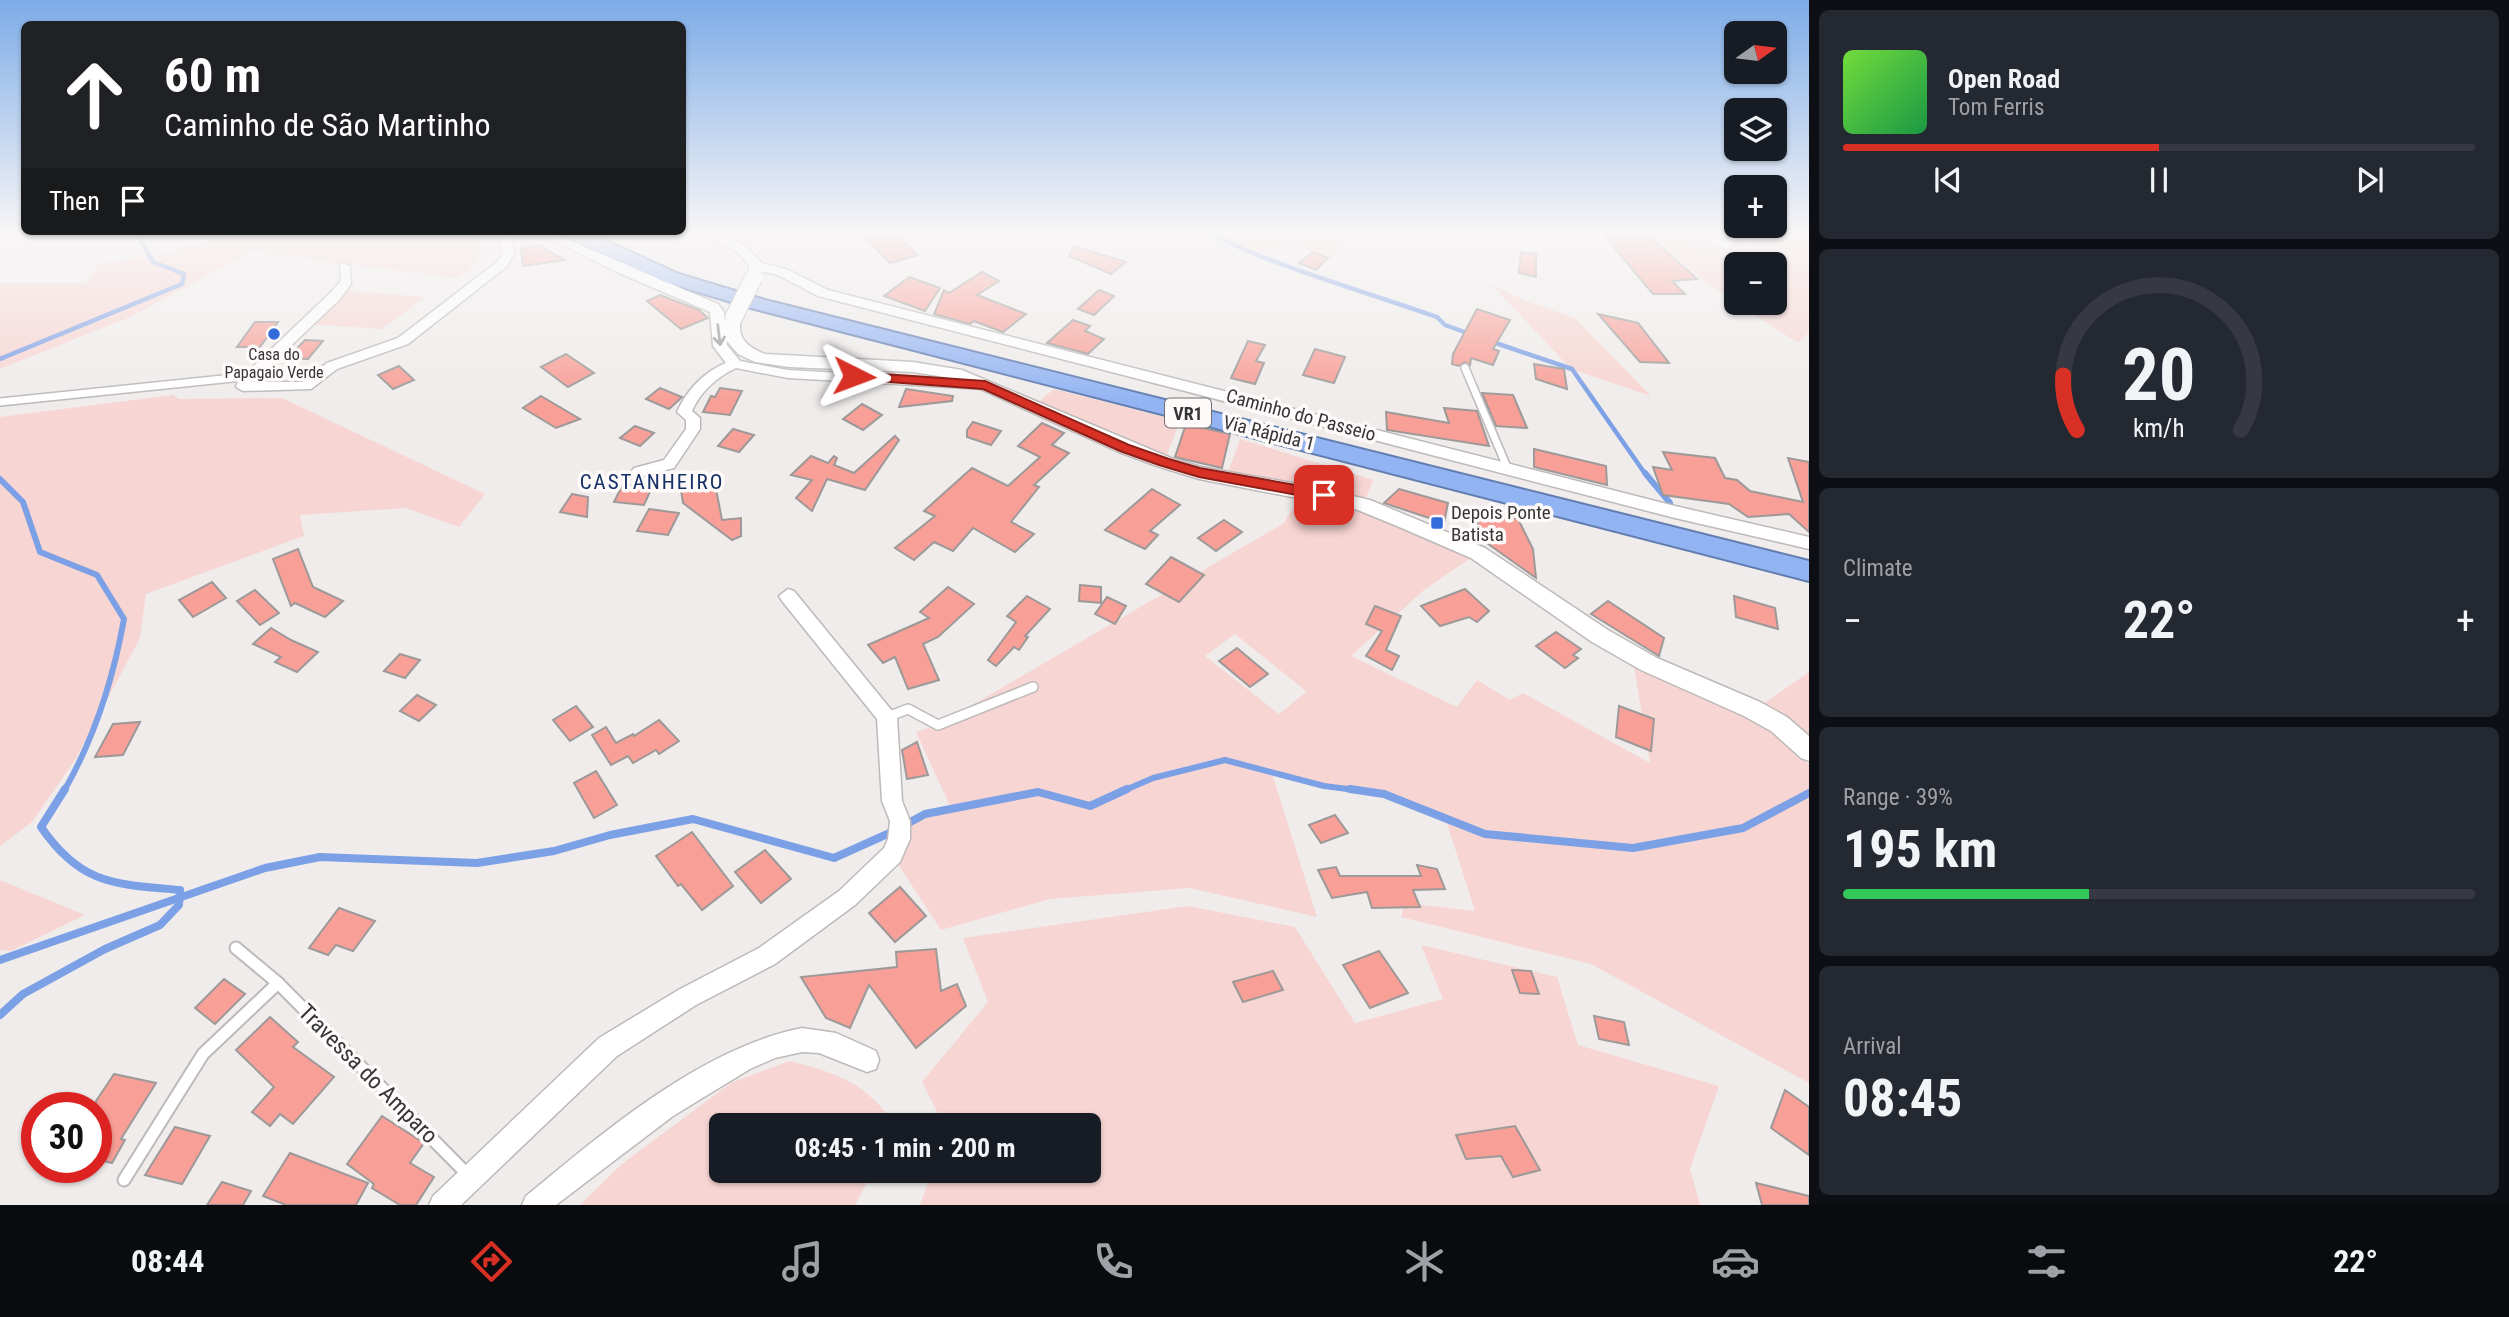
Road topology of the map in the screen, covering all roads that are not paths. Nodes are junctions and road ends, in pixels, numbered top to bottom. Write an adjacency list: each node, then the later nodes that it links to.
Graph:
1 (340, 289): 10 (street)
2 (471, 289): 10 (street)
3 (670, 289): 8 (street, one-way to 8)
4 (709, 289): 17 (highway, Via Rápida 1 / VR1)
5 (747, 289): 16 (highway, Via Rápida 1 / VR1)
6 (747, 289): 11 (street, bridge)
7 (816, 289): 13 (street, Caminho do Passeio)
8 (735, 364): 11 (street); 14 (street)
9 (1465, 368): 13 (lane)
10 (252, 376): 12 (lane)
11 (985, 385): 21 (street)
12 (0, 402)
13 (1507, 467): 15 (street, Caminho do Passeio)
14 (639, 472)
15 (1809, 543)
16 (1809, 556)
17 (1809, 571)
18 (788, 596): 20 (street)
19 (1034, 687): 20 (lane)
20 (887, 717): 25 (street)
21 (1809, 751)
22 (236, 948): 23 (lane, Travessa do Amparo)
23 (278, 983): 25 (lane, Travessa do Amparo); 26 (lane)
24 (867, 1060): 28 (street)
25 (469, 1176): 27 (street)
26 (124, 1180)
27 (442, 1205)
28 (535, 1205)

